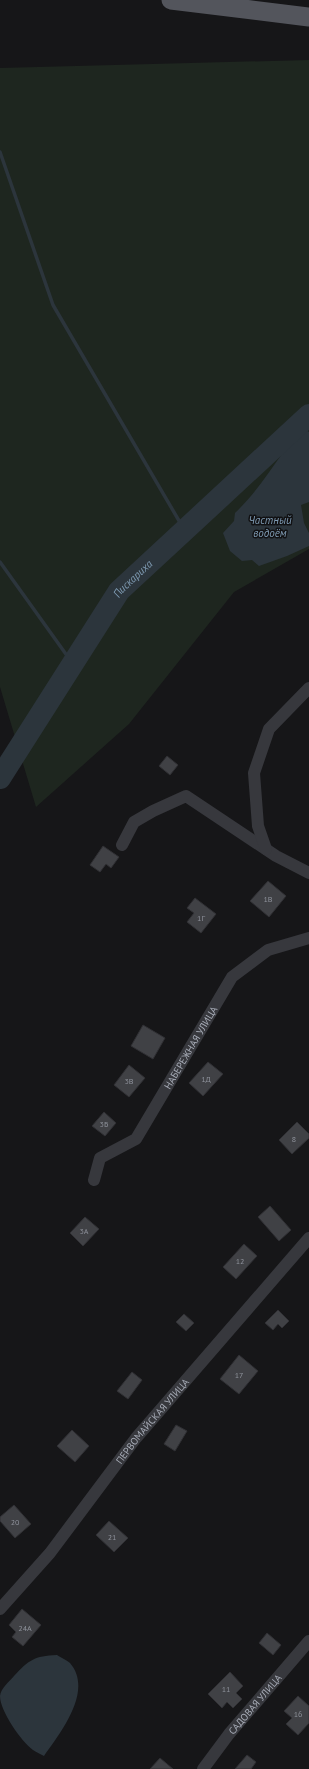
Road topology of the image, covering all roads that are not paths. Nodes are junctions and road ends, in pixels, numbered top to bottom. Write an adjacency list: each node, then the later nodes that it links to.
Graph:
1 (171, 0): 2 (main road)
2 (309, 17)
3 (309, 688): 5 (street)
4 (122, 845): 5 (street)
5 (266, 849): 6 (street)
6 (309, 874)
7 (309, 938): 8 (street, НАБЕРЕЖНАЯ УЛИЦА)
8 (94, 1180)
9 (309, 1238): 10 (street, ПЕРВОМАЙСКАЯ УЛИЦА)
10 (0, 1609)
11 (309, 1641): 12 (street, САДОВАЯ УЛИЦА)
12 (203, 1769)

